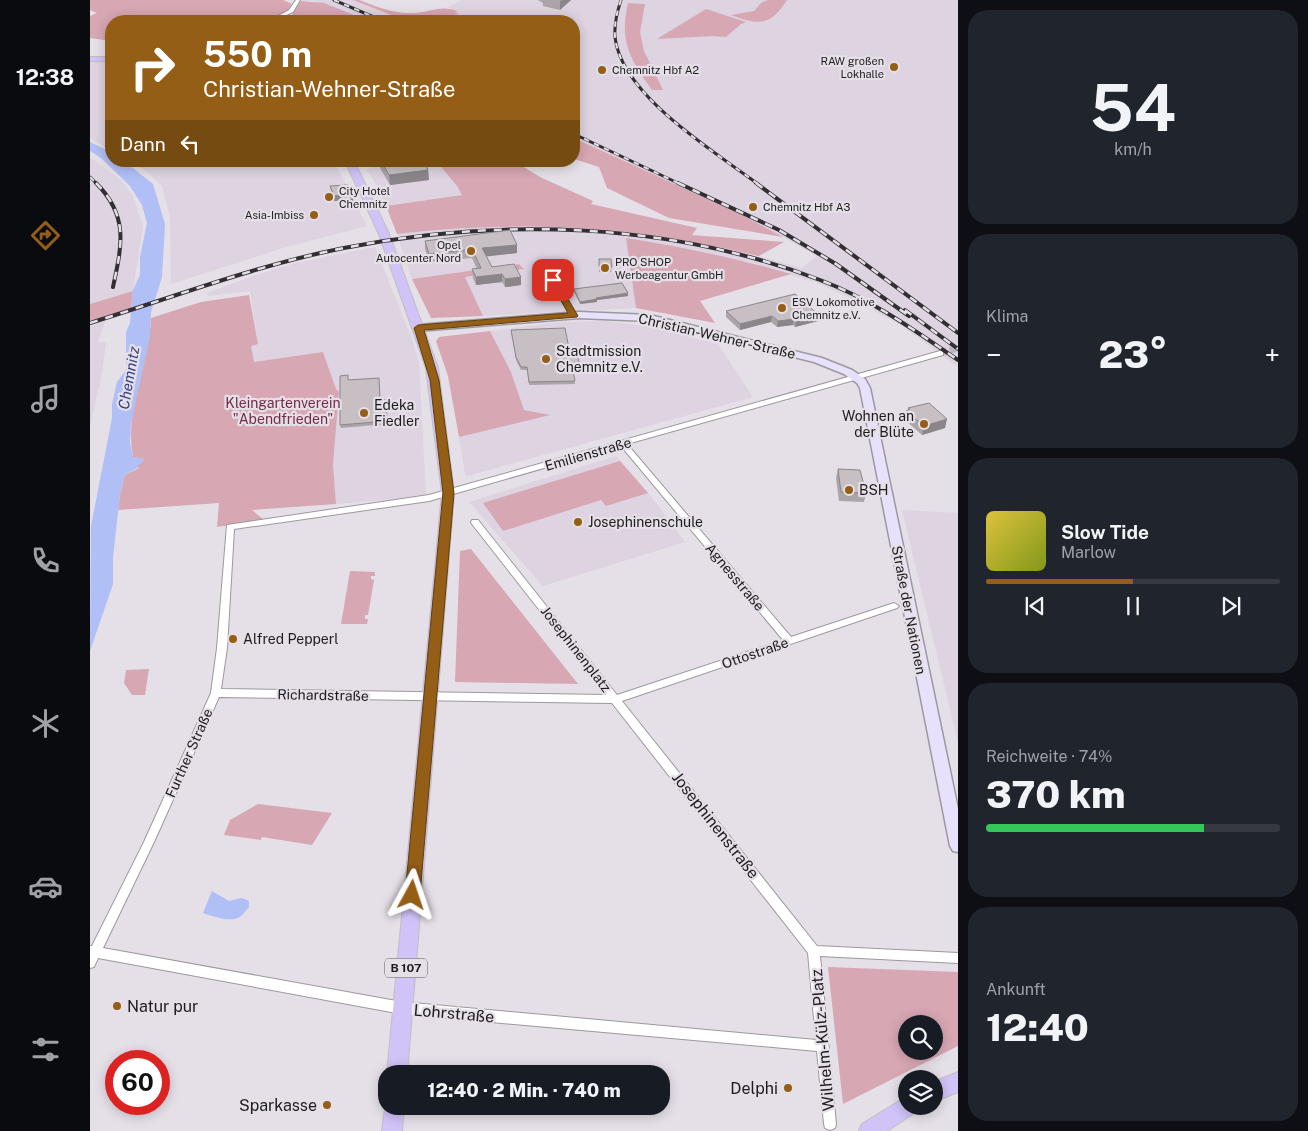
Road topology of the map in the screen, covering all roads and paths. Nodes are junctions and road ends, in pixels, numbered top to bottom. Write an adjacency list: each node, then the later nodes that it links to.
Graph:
1 (298, 0): 2 (street)
2 (283, 15)
3 (90, 59): 4 (main road)
4 (105, 59)
5 (352, 167): 8 (main road, B 107)
6 (557, 286): 7 (street)
7 (574, 316): 8 (main road, Christian-Wehner-Straße); 10 (main road, Christian-Wehner-Straße)
8 (418, 328): 12 (main road, B 107)
9 (940, 354): 10 (street, Emilienstraße)
10 (856, 377): 11 (street, Emilienstraße); 20 (main road, Straße der Nationen)
11 (623, 444): 12 (street, Emilienstraße); 16 (street, Agnesstraße)
12 (448, 493): 14 (street, Emilienstraße); 18 (main road, B 107)
13 (475, 522): 19 (street, Josephinenplatz)
14 (230, 527): 17 (street, Further Straße)
15 (894, 606): 16 (street, Ottostraße)
16 (789, 642): 19 (street, Ottostraße)
17 (216, 693): 18 (street, Richardstraße); 21 (street, Further Straße)
18 (430, 698): 19 (street, Josephinenplatz); 25 (main road, B 107)
19 (616, 700): 22 (street, Josephinenstraße)
20 (958, 846)
21 (93, 951): 24 (street, Further Straße); 25 (street, Lohrstraße)
22 (814, 951): 23 (street, Wilhelm-Külz-Platz); 26 (street, Wilhelm-Külz-Platz)
23 (958, 958)
24 (90, 963)
25 (402, 1008): 26 (street, Lohrstraße); 27 (main road, B 107)
26 (821, 1046): 32 (street, Wilhelm-Külz-Platz)
27 (398, 1065)
28 (958, 1082): 29 (main road)
29 (943, 1088)
30 (898, 1112): 34 (main road)
31 (393, 1115): 33 (main road)
32 (830, 1124)
33 (392, 1131)
34 (869, 1131)

